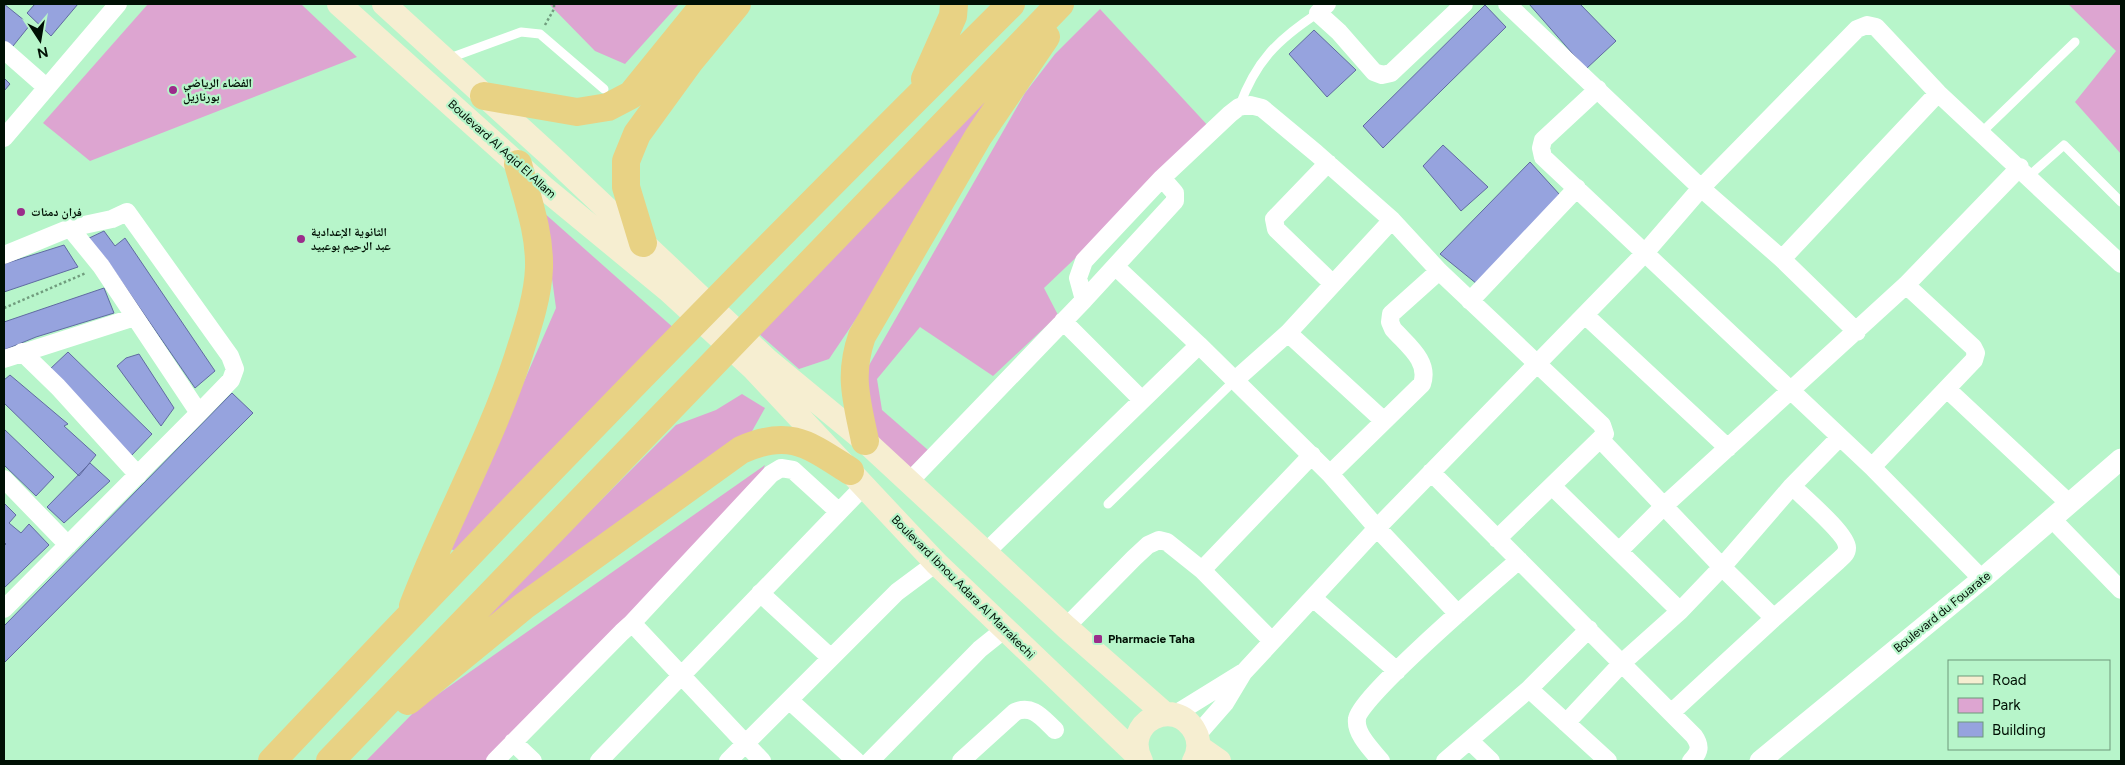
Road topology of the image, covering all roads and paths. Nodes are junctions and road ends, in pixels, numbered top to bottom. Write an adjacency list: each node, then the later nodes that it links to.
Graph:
1 (118, 4): 18 (street)
2 (339, 4): 27 (main road, Boulevard Al Aqid El Allam)
3 (384, 4): 17 (main road)
4 (554, 4): 14 (path)
5 (705, 4): 22 (highway)
6 (737, 4): 36 (highway)
7 (954, 4): 23 (highway)
8 (1011, 4): 23 (highway)
9 (1060, 4): 126 (highway)
10 (1072, 4): 68 (highway)
11 (1464, 4): 13 (street)
12 (1507, 4): 20 (street)
13 (1322, 8): 24 (lane)
14 (540, 34): 17 (lane); 19 (lane)
15 (2075, 42): 25 (lane)
16 (4, 50): 18 (street)
17 (445, 60): 22 (main road)
18 (46, 87): 26 (street)
19 (604, 89)
20 (1598, 89): 31 (street); 32 (street)
21 (1938, 93): 25 (street); 32 (street); 39 (street)
22 (484, 96): 36 (main road)
23 (916, 98): 102 (highway)
24 (1239, 107): 28 (street); 30 (street)
25 (1982, 132): 29 (street)
26 (4, 138)
27 (518, 164): 44 (main road, Boulevard Al Aqid El Allam); 102 (highway)
28 (1328, 164): 34 (street); 45 (street)
29 (2025, 171): 33 (lane); 40 (street); 46 (street)
30 (1162, 178): 42 (street); 47 (street)
31 (1577, 188): 37 (street); 48 (street)
32 (1701, 188): 37 (street); 39 (street)
33 (2121, 202)
34 (1392, 220): 43 (street); 45 (street)
35 (70, 228): 38 (street); 41 (street); 64 (street)
36 (643, 243): 44 (main road)
37 (1644, 254): 50 (street); 62 (street)
38 (4, 255)
39 (1782, 259): 53 (street)
40 (2121, 264)
41 (101, 266): 49 (path); 51 (street)
42 (1116, 267): 47 (street); 55 (street)
43 (1439, 271): 48 (street); 65 (street)
44 (674, 284): 58 (main road)
45 (1333, 284): 54 (street)
46 (1906, 285): 53 (street); 61 (street)
47 (1084, 300): 52 (street)
48 (1470, 302): 59 (street)
49 (4, 308)
50 (1584, 315): 59 (street); 69 (street)
51 (135, 317): 56 (street); 64 (street)
52 (1063, 321): 63 (street); 78 (street)
53 (1857, 332): 62 (street)
54 (1288, 333): 60 (street); 65 (street)
55 (1199, 345): 60 (street); 63 (street)
56 (22, 352): 57 (street); 75 (street)
57 (4, 359)
58 (760, 364): 68 (main road); 76 (main road, Boulevard Ibnou Adara Al Marrakechi)
59 (1537, 365): 67 (street); 73 (street)
60 (1234, 381): 70 (street); 81 (lane)
61 (1948, 390): 72 (street); 82 (street)
62 (1789, 391): 66 (street); 69 (street)
63 (1142, 400): 90 (street)
64 (199, 413): 75 (street)
65 (1384, 421): 74 (street)
66 (1839, 438): 72 (street); 80 (street)
67 (1600, 439): 79 (street); 83 (street)
68 (865, 441): 78 (main road)
69 (1728, 448): 83 (street)
70 (1312, 455): 74 (street); 94 (street)
71 (2121, 459): 82 (street, Boulevard du Fouarate)
72 (1872, 467): 95 (street)
73 (1431, 472): 86 (street); 87 (street)
74 (1330, 474): 86 (street)
75 (138, 476): 88 (street)
76 (857, 478): 84 (street); 92 (main road, Boulevard Ibnou Adara Al Marrakechi); 127 (highway)
77 (4, 480): 88 (street)
78 (908, 483): 90 (main road)
79 (1552, 486): 87 (street); 89 (street)
80 (1792, 486): 93 (street); 103 (street)
81 (1108, 504)
82 (2070, 504): 85 (street, Boulevard du Fouarate)
83 (1665, 505): 89 (street); 93 (street)
84 (839, 512): 97 (street); 104 (street)
85 (2052, 519): 95 (street, Boulevard du Fouarate); 96 (street)
86 (1377, 528): 98 (street); 101 (street)
87 (1497, 539): 91 (street)
88 (68, 545): 99 (street)
89 (1619, 551): 100 (street)
90 (985, 553): 105 (main road)
91 (1519, 560): 101 (street); 107 (street)
92 (936, 563): 106 (main road, Boulevard Ibnou Adara Al Marrakechi); 109 (street)
93 (1722, 567): 100 (street); 103 (street)
94 (1202, 570): 105 (street); 108 (street)
95 (1982, 579): 142 (street, Boulevard du Fouarate)
96 (2121, 590)
97 (760, 593): 109 (street); 113 (street)
98 (1314, 598): 108 (street); 111 (street)
99 (4, 609)
100 (1680, 611): 110 (street)
101 (1458, 614): 111 (street)
102 (410, 616): 125 (highway)
103 (1774, 618): 116 (street)
104 (632, 623): 113 (street); 121 (street)
105 (1066, 627): 117 (main road)
106 (1005, 629): 124 (main road, Boulevard Ibnou Adara Al Marrakechi); 134 (street)
107 (1589, 629): 110 (street); 114 (street)
108 (1272, 642): 112 (street)
109 (831, 658): 115 (street)
110 (1623, 662): 116 (street); 118 (street)
111 (1397, 671): 137 (street)
112 (1242, 673): 117 (street); 123 (street)
113 (681, 674): 122 (street); 130 (street)
114 (1529, 689): 118 (street); 120 (street)
115 (789, 700): 122 (street); 133 (street)
116 (1672, 712): 141 (street)
117 (1170, 714): 123 (main road); 124 (main road)
118 (1566, 724): 140 (street)
119 (1055, 730): 135 (street)
120 (1470, 740): 138 (street); 139 (street)
121 (513, 742): 128 (street); 129 (street)
122 (745, 745): 131 (street); 132 (street)
123 (1196, 748): 136 (main road)
124 (1139, 758)
125 (272, 761)
126 (330, 761)
127 (339, 761)
128 (495, 761)
129 (533, 761)
130 (599, 761)
131 (728, 761)
132 (762, 761)
133 (856, 761)
134 (870, 761)
135 (961, 761)
136 (1219, 761)
137 (1380, 761)
138 (1445, 761)
139 (1490, 761)
140 (1608, 761)
141 (1691, 761)
142 (1760, 761)

